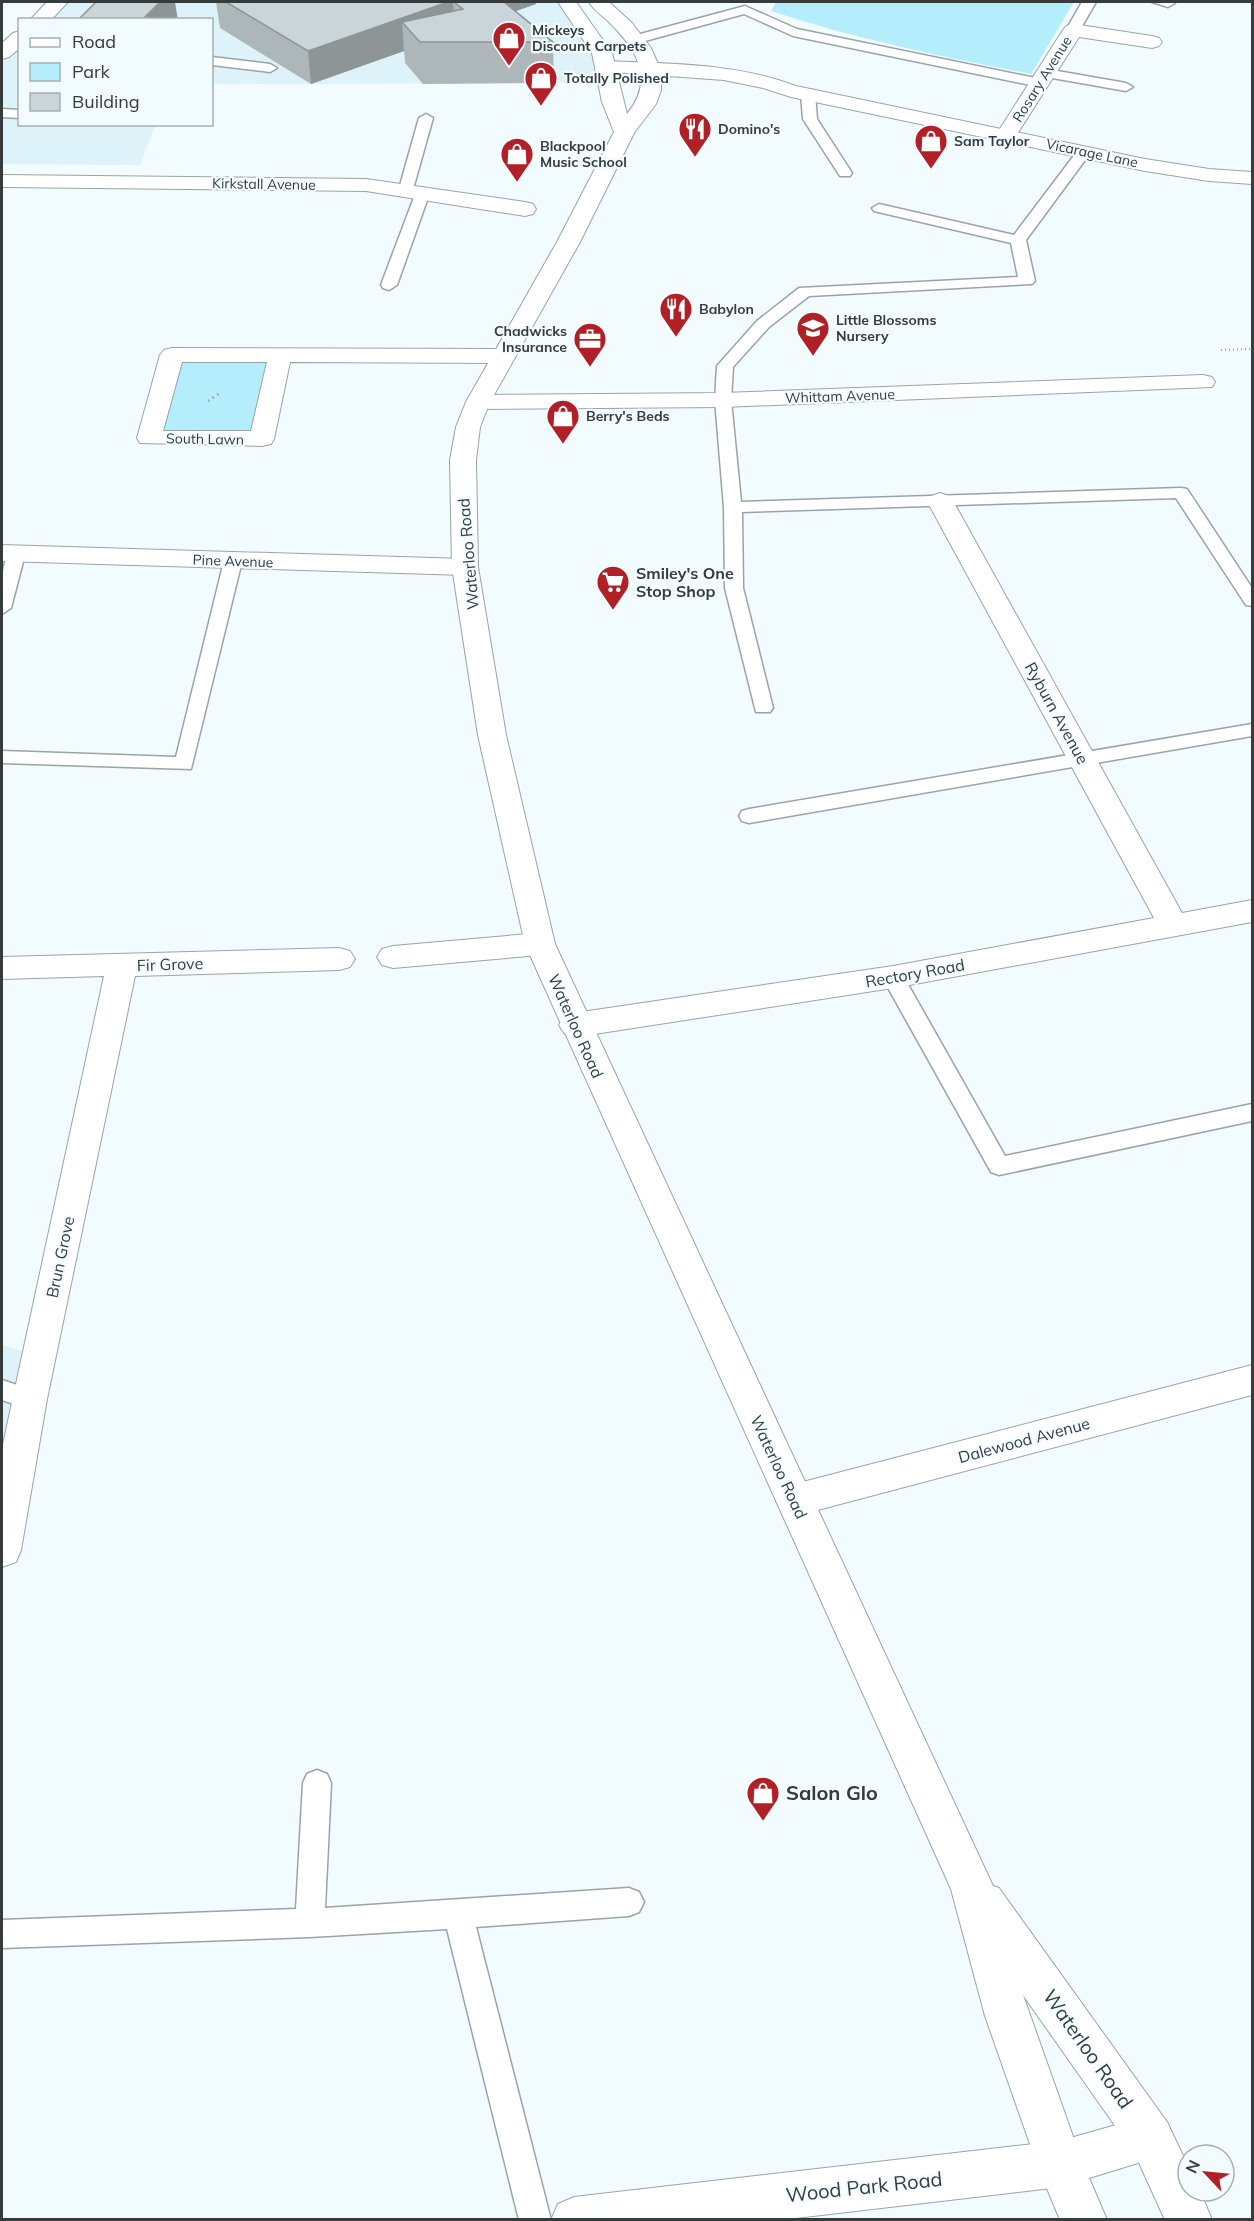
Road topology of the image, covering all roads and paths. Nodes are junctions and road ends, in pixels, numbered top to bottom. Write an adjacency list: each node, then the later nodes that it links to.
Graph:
1 (58, 2): 5 (main road)
2 (567, 2): 11 (main road)
3 (598, 2): 7 (main road)
4 (1089, 2): 6 (lane)
5 (41, 18)
6 (1073, 30): 8 (main road, Rosary Avenue); 13 (main road, Rosary Avenue)
7 (634, 40): 12 (main road); 13 (lane)
8 (1152, 42)
9 (213, 61): 10 (lane)
10 (270, 68)
11 (607, 74): 12 (main road, Vicarage Lane); 19 (main road)
12 (652, 76): 15 (main road, Vicarage Lane); 19 (main road, Waterloo Road)
13 (1043, 78): 14 (lane); 20 (main road, Rosary Avenue)
14 (1126, 87)
15 (800, 93): 20 (main road, Vicarage Lane); 22 (lane)
16 (2, 113): 17 (lane)
17 (18, 114)
18 (426, 118): 25 (lane)
19 (624, 132): 31 (main road, Waterloo Road)
20 (1007, 135): 21 (main road, Vicarage Lane)
21 (1084, 152): 23 (main road, Vicarage Lane); 28 (lane)
22 (845, 173)
23 (1252, 175)
24 (2, 181): 25 (main road, Kirkstall Avenue)
25 (415, 191): 27 (main road, Kirkstall Avenue); 29 (lane)
26 (879, 208): 28 (lane)
27 (525, 209)
28 (1018, 240): 33 (lane)
29 (389, 285)
30 (280, 356): 31 (main road, South Lawn); 35 (path); 35 (main road, South Lawn); 35 (main road, South Lawn)
31 (502, 356): 34 (main road, Waterloo Road)
32 (1203, 382): 33 (main road, Whittam Avenue)
33 (723, 400): 34 (main road, Whittam Avenue); 37 (lane)
34 (477, 402): 40 (main road, Waterloo Road)
35 (149, 438)
36 (940, 501): 37 (lane); 41 (lane); 46 (main road, Ryburn Avenue)
37 (733, 507): 43 (lane)
38 (9, 554): 39 (main road, Pine Avenue); 42 (lane)
39 (233, 561): 40 (main road, Pine Avenue); 45 (lane)
40 (465, 567): 50 (main road, Waterloo Road)
41 (1252, 601)
42 (2, 608)
43 (763, 708)
44 (1252, 730): 46 (lane)
45 (2, 757)
46 (1084, 760): 47 (lane); 49 (main road, Ryburn Avenue)
47 (749, 816)
48 (1252, 911): 49 (main road, Rectory Road)
49 (1173, 925): 55 (main road, Rectory Road)
50 (540, 944): 51 (main road); 56 (main road, Waterloo Road)
51 (393, 957)
52 (339, 959): 53 (main road, Fir Grove)
53 (122, 965): 54 (main road, Fir Grove); 59 (main road, Brun Grove)
54 (2, 969)
55 (893, 977): 56 (main road, Rectory Road); 57 (lane)
56 (575, 1025): 60 (main road, Waterloo Road)
57 (1252, 1113)
58 (1252, 1380): 60 (main road, Dalewood Avenue)
59 (15, 1395): 61 (main road, Brun Grove)
60 (795, 1500): 63 (main road, Waterloo Road)
61 (2, 1550)
62 (317, 1783): 66 (lane)
63 (972, 1887): 68 (main road, Waterloo Road); 69 (main road, Waterloo Road)
64 (629, 1902): 65 (lane)
65 (458, 1914): 66 (lane); 70 (lane)
66 (310, 1923): 67 (lane)
67 (2, 1934)
68 (1151, 2138): 69 (main road, Wood Park Road); 73 (main road, Waterloo Road)
69 (1060, 2164): 71 (main road, Wood Park Road); 72 (main road, Waterloo Road)
70 (535, 2220)
71 (574, 2220)
72 (1084, 2220)
73 (1189, 2220)

